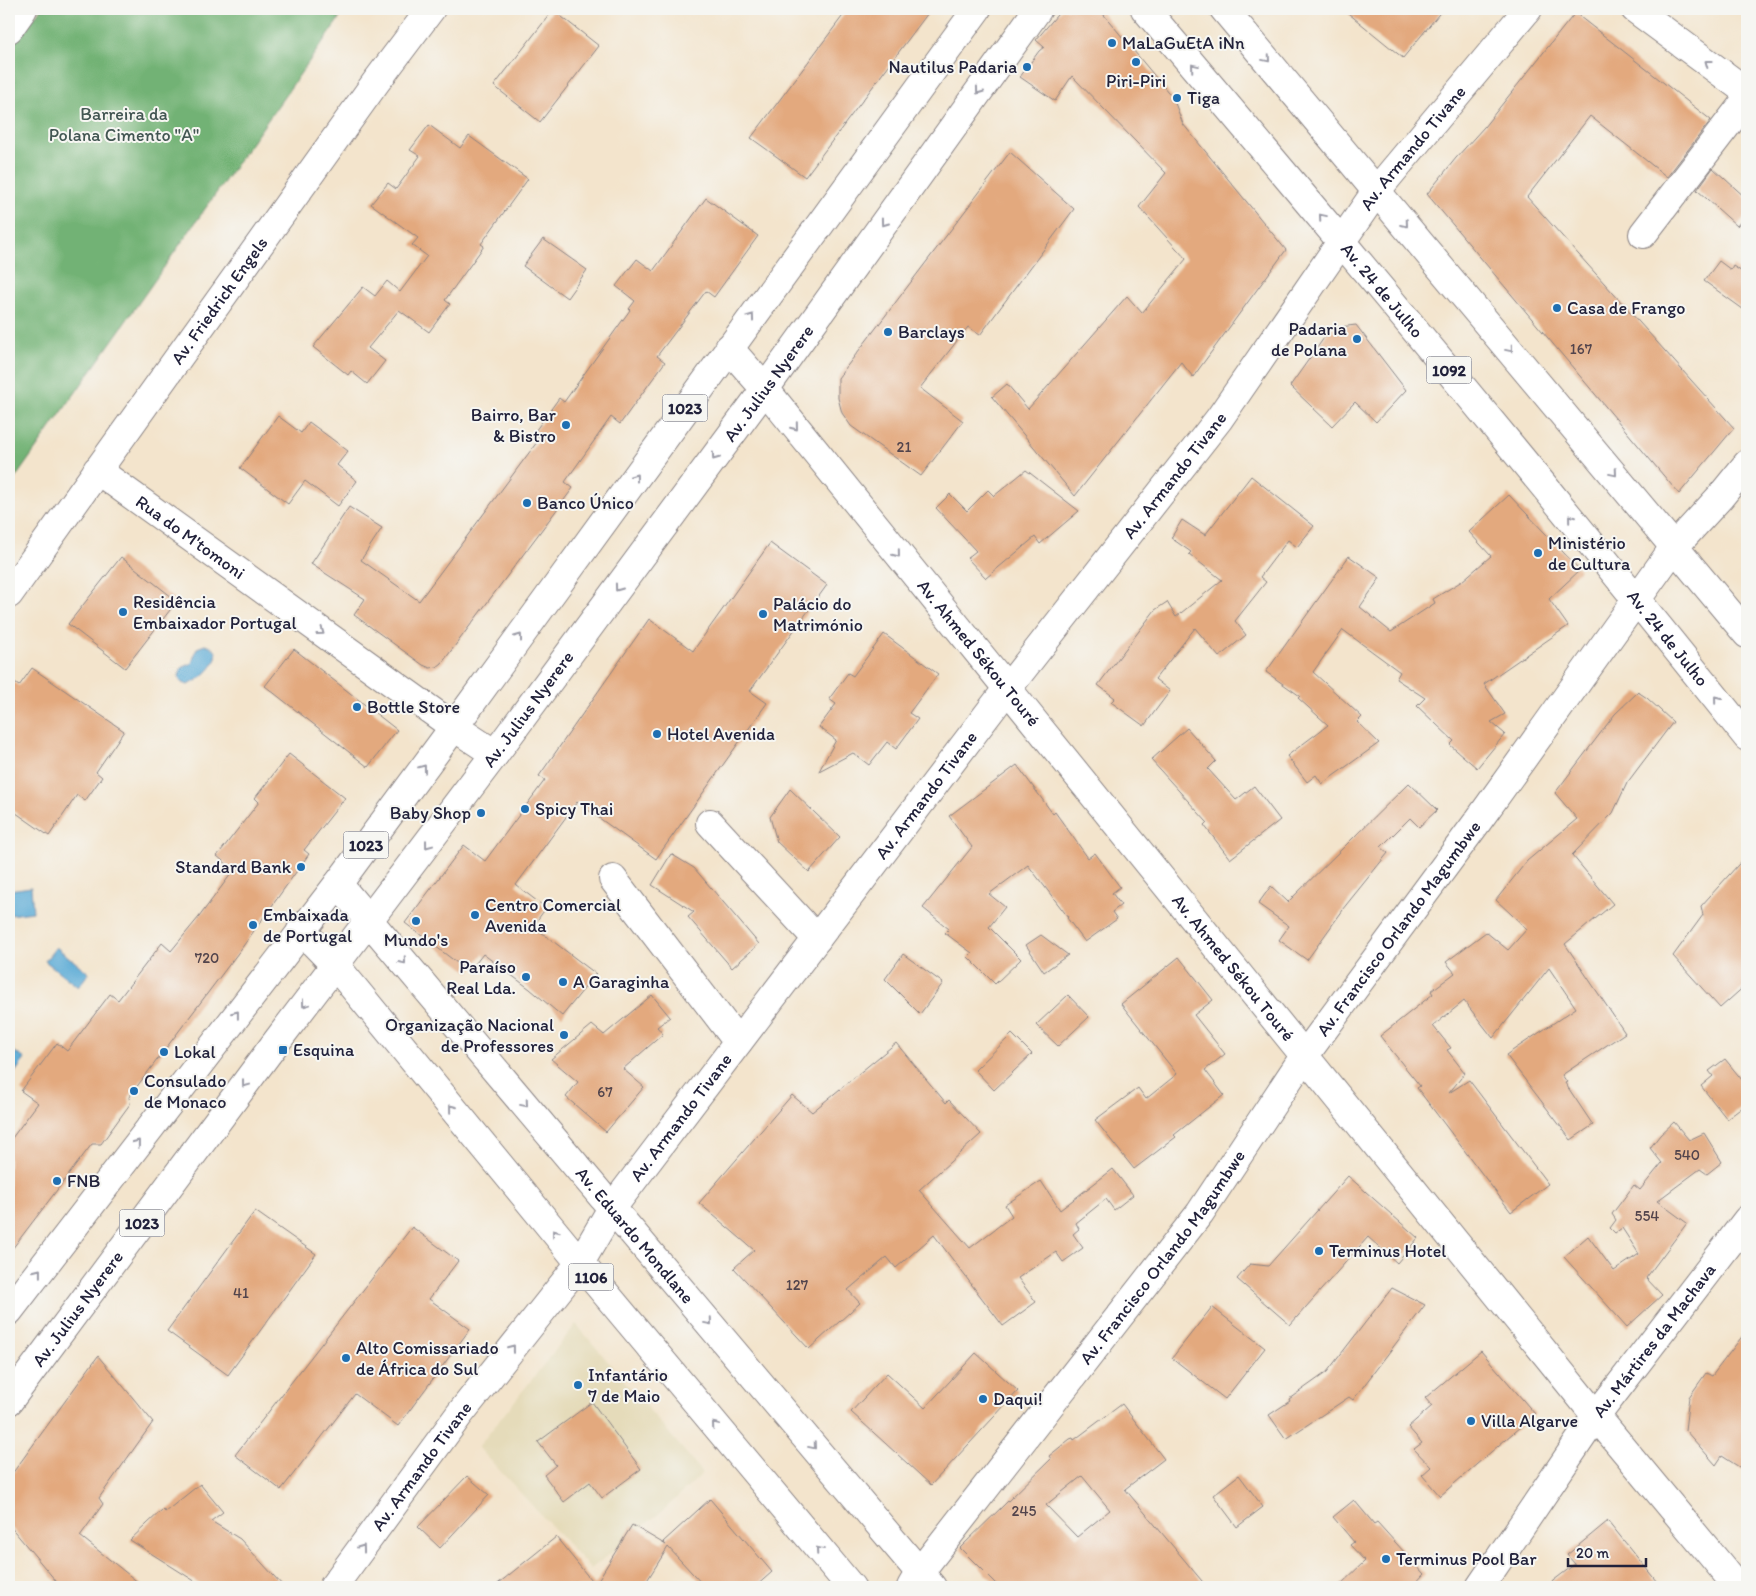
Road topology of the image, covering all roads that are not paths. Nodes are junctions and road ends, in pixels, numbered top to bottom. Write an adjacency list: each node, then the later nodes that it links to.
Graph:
1 (23, 9): 9 (main road)
2 (431, 9): 18 (main road, Av. Friedrich Engels)
3 (977, 9): 15 (main road, 1023, one-way to 3)
4 (1038, 9): 16 (main road, Av. Julius Nyerere / 1023, one-way to 16)
5 (1145, 9): 14 (main road, Av. 24 de Julho / 1092, one-way to 5)
6 (1224, 9): 12 (main road, one-way to 12)
7 (1528, 9): 12 (main road, Av. Armando Tivane)
8 (1635, 9): 10 (main road, one-way to 8)
9 (9, 29)
10 (1747, 92)
11 (1747, 99): 13 (main road)
12 (1377, 190): 14 (main road, Av. Armando Tivane); 19 (main road, one-way to 19)
13 (1643, 234)
14 (1342, 240): 21 (main road, Av. 24 de Julho / 1092, one-way to 14); 23 (main road, Av. Armando Tivane)
15 (729, 348): 16 (main road, Av. Ahmed Sékou Touré); 24 (main road, 1023, one-way to 15)
16 (764, 390): 23 (main road, Av. Ahmed Sékou Touré, one-way to 23); 26 (main road, Av. Julius Nyerere / 1023, one-way to 26)
17 (1747, 464): 19 (main road, Av. Francisco Orlando Magumbwe)
18 (97, 470): 20 (main road, Av. Friedrich Engels); 24 (main road, Rua do M'tomoni, one-way to 24)
19 (1675, 546): 21 (main road, Av. Francisco Orlando Magumbwe); 22 (main road)
20 (9, 594)
21 (1638, 600): 25 (main road, Av. 24 de Julho / 1092, one-way to 21); 35 (main road, Av. Francisco Orlando Magumbwe)
22 (1747, 634)
23 (1006, 689): 32 (main road, Av. Armando Tivane); 35 (main road, Av. Ahmed Sékou Touré)
24 (454, 727): 26 (main road, Rua do M'tomoni); 29 (main road, 1023, one-way to 24)
25 (1747, 737)
26 (495, 754): 30 (main road, Av. Julius Nyerere / 1023, one-way to 30)
27 (710, 823): 32 (main road)
28 (613, 879): 34 (main road)
29 (338, 884): 30 (main road, Av. Eduardo Mondlane); 31 (main road, 1023)
30 (370, 922): 33 (main road, Av. Julius Nyerere / 1023); 36 (main road, Av. Eduardo Mondlane, one-way to 36)
31 (301, 930): 33 (main road); 39 (main road, 1023, one-way to 31)
32 (817, 939): 34 (main road, Av. Armando Tivane)
33 (335, 966): 38 (main road, 1106, one-way to 33); 40 (main road, Av. Julius Nyerere / 1023, one-way to 40)
34 (738, 1042): 36 (main road, Av. Armando Tivane)
35 (1305, 1055): 41 (main road, Av. Ahmed Sékou Touré); 42 (main road, Av. Francisco Orlando Magumbwe)
36 (612, 1208): 38 (main road, Av. Armando Tivane); 42 (main road, Av. Eduardo Mondlane, one-way to 42)
37 (1747, 1220): 41 (main road, Av. Mártires da Machava)
38 (580, 1264): 43 (main road, Av. Armando Tivane, one-way to 38); 44 (main road, 1106, one-way to 38)
39 (9, 1310)
40 (9, 1401)
41 (1596, 1416): 45 (main road, Av. Mártires da Machava); 46 (main road, Av. Ahmed Sékou Touré)
42 (921, 1582)
43 (333, 1587)
44 (851, 1587)
45 (1480, 1587)
46 (1738, 1587)

